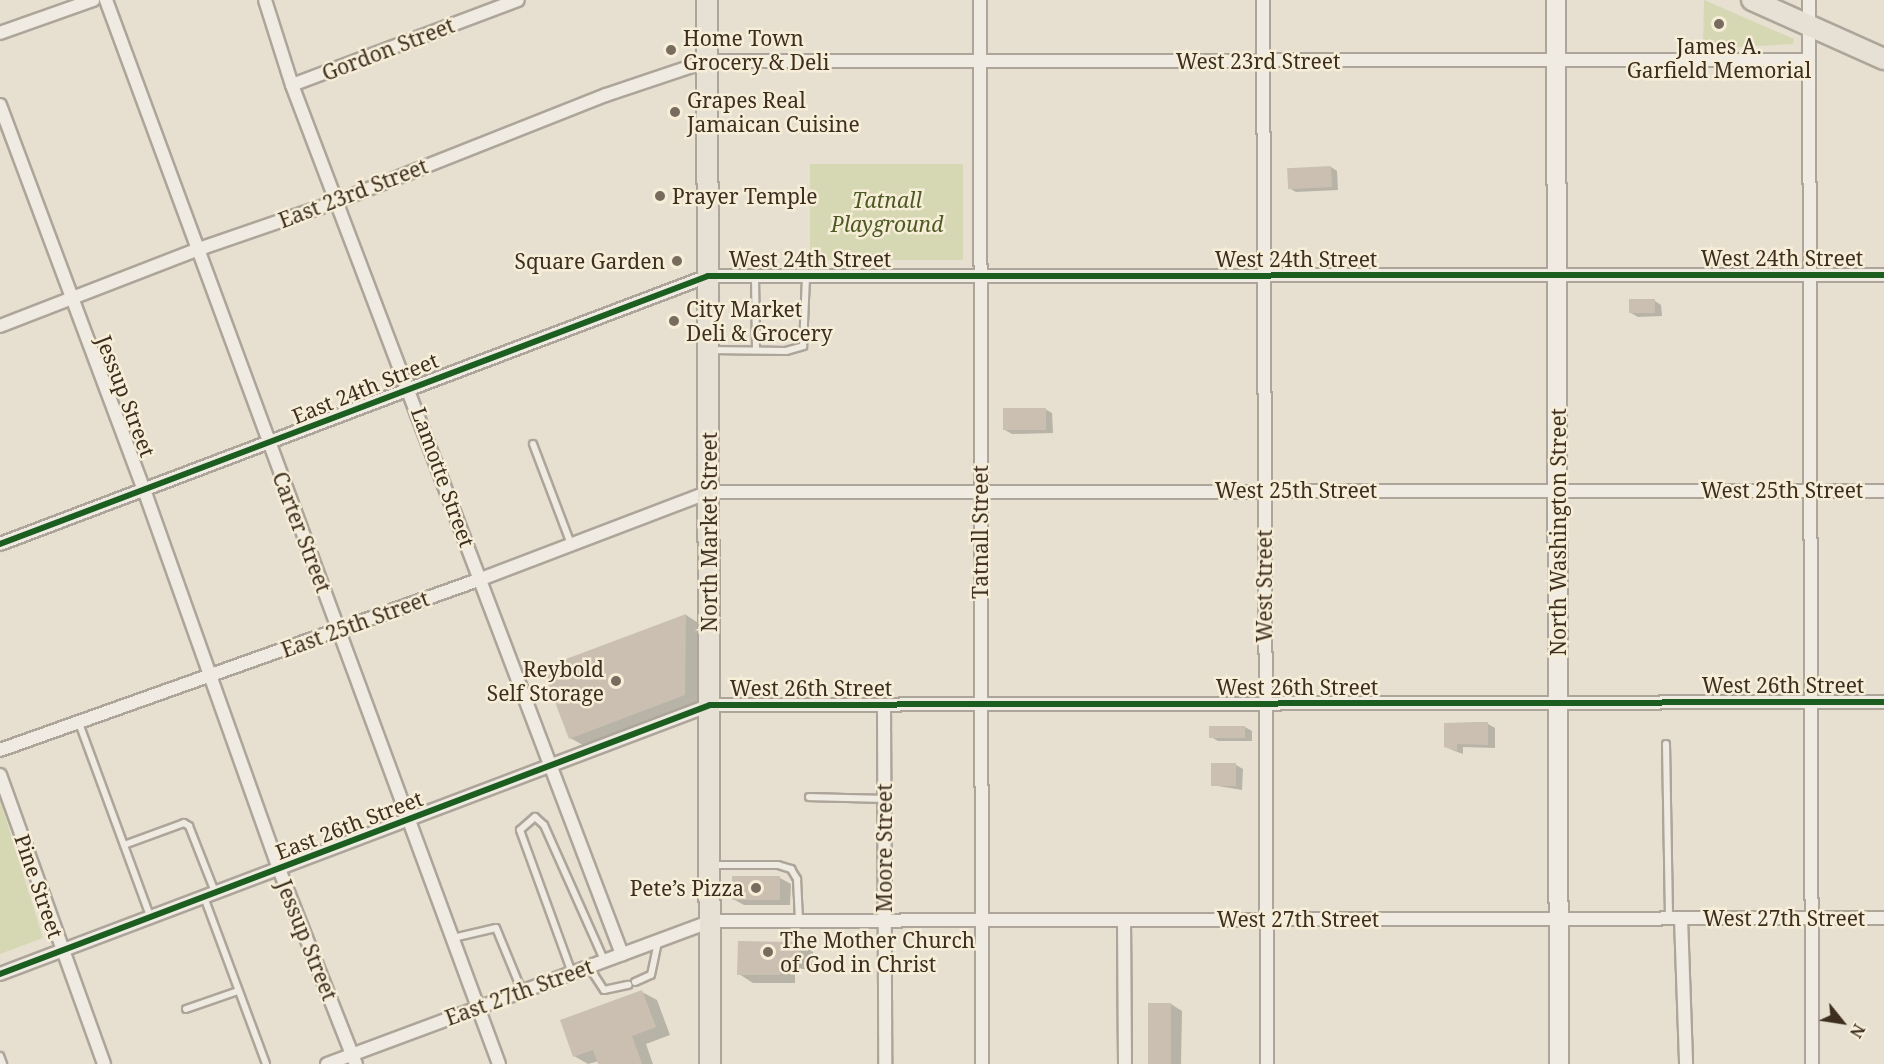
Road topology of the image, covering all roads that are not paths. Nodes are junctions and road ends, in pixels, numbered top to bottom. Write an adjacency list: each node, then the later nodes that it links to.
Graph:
1 (93, 0): 12 (street)
2 (106, 0): 22 (street, Carter Street)
3 (265, 0): 19 (street, Lamotte Street)
4 (518, 0): 19 (street, Gordon Street)
5 (707, 0): 18 (main road, North Market Street)
6 (980, 0): 15 (street, Tatnall Street)
7 (1263, 0): 16 (street, West Street)
8 (1556, 0): 17 (main road, North Washington Street)
9 (1752, 0): 11 (main road)
10 (1809, 0): 11 (street)
11 (1809, 24): 13 (main road); 14 (street)
12 (0, 33)
13 (1884, 59)
14 (1809, 60): 17 (street, West 23rd Street); 24 (street)
15 (980, 61): 16 (street, West 23rd Street); 18 (street, West 23rd Street); 29 (street, Tatnall Street)
16 (1263, 61): 17 (street, West 23rd Street); 30 (street, West Street)
17 (1556, 61): 23 (main road, North Washington Street)
18 (707, 62): 21 (street, East 23rd Street); 26 (main road, North Market Street)
19 (292, 85): 21 (street, Lamotte Street)
20 (0, 105): 31 (street, Jessup Street)
21 (338, 201): 22 (street, East 23rd Street); 35 (street, Lamotte Street)
22 (196, 250): 31 (street, East 23rd Street); 37 (street, Carter Street)
23 (1557, 275): 24 (street, West 24th Street); 30 (street, West 24th Street); 41 (main road, North Washington Street)
24 (1810, 275): 25 (street, West 24th Street); 42 (street)
25 (1884, 275)
26 (708, 276): 27 (street, West 24th Street); 33 (main road, North Market Street); 35 (street, East 24th Street)
27 (755, 276): 28 (street, West 24th Street); 34 (lane)
28 (806, 276): 29 (street, West 24th Street); 34 (lane)
29 (980, 276): 30 (street, West 24th Street); 39 (street, Tatnall Street)
30 (1264, 276): 40 (street, West Street)
31 (72, 299): 32 (street, East 23rd Street); 38 (street, Jessup Street)
32 (0, 327)
33 (708, 350): 34 (lane); 44 (main road, North Market Street)
34 (756, 350)
35 (409, 387): 37 (street, East 24th Street); 47 (street, Lamotte Street)
36 (533, 444): 46 (lane)
37 (269, 445): 38 (street, East 24th Street); 48 (street, Carter Street)
38 (143, 487): 45 (street, East 24th Street); 49 (street, Jessup Street)
39 (980, 489): 40 (street, West 25th Street); 44 (street, West 25th Street); 54 (street, Tatnall Street)
40 (1264, 490): 41 (street, West 25th Street); 52 (street, West Street)
41 (1557, 490): 42 (street, West 25th Street); 53 (main road, North Washington Street)
42 (1810, 490): 43 (street, West 25th Street); 50 (street)
43 (1884, 490)
44 (709, 492): 46 (street, East 25th Street); 55 (main road, North Market Street)
45 (0, 544)
46 (572, 544): 47 (street, East 25th Street)
47 (481, 579): 48 (street, East 25th Street); 60 (street, Lamotte Street)
48 (339, 628): 49 (street, East 25th Street); 64 (street, Carter Street)
49 (209, 677): 57 (street, East 25th Street); 67 (street, Jessup Street)
50 (1811, 702): 51 (street, West 26th Street); 53 (street, West 26th Street); 71 (street)
51 (1884, 702)
52 (1264, 703): 53 (street, West 26th Street); 54 (street, West 26th Street); 78 (street, West Street)
53 (1558, 703): 73 (main road, North Washington Street)
54 (981, 704): 56 (street, West 26th Street); 76 (street, Tatnall Street)
55 (710, 705): 56 (street, West 26th Street); 60 (street, East 26th Street); 66 (main road, North Market Street)
56 (884, 705): 63 (street, Moore Street)
57 (79, 723): 59 (street, East 25th Street); 65 (lane)
58 (1666, 744): 70 (lane)
59 (0, 750)
60 (553, 765): 64 (street, East 26th Street); 83 (street, Lamotte Street)
61 (0, 775): 82 (street, Pine Street)
62 (809, 796): 63 (lane)
63 (884, 799): 75 (street, Moore Street)
64 (409, 820): 67 (street, East 26th Street); 80 (street, Carter Street)
65 (124, 845): 68 (lane); 69 (lane)
66 (711, 865): 74 (lane); 79 (main road, North Market Street)
67 (279, 869): 68 (street, East 26th Street); 93 (street, Jessup Street)
68 (210, 895): 69 (street, East 26th Street); 88 (lane)
69 (151, 917): 82 (street, East 26th Street)
70 (1675, 918): 71 (street, West 27th Street); 73 (street, West 27th Street); 105 (street)
71 (1812, 918): 72 (street, West 27th Street); 106 (street)
72 (1884, 918)
73 (1559, 919): 78 (street, West 27th Street); 104 (main road, North Washington Street)
74 (799, 920): 75 (street, West 27th Street); 79 (street, West 27th Street)
75 (884, 920): 76 (street, West 27th Street); 100 (street, Moore Street)
76 (981, 920): 77 (street, West 27th Street); 101 (street, Tatnall Street)
77 (1124, 920): 78 (street, West 27th Street); 102 (street)
78 (1265, 920): 103 (street, West Street)
79 (711, 921): 81 (street, East 27th Street); 99 (main road, North Market Street)
80 (453, 938): 89 (lane); 90 (street, Carter Street)
81 (658, 941): 83 (street, East 27th Street); 85 (lane)
82 (62, 950): 87 (street, East 26th Street); 95 (street, Pine Street)
83 (622, 954): 84 (street, East 27th Street)
84 (604, 961): 85 (street, East 27th Street); 86 (lane)
85 (589, 966): 86 (street, East 27th Street)
86 (572, 973): 89 (street, East 27th Street)
87 (0, 974)
88 (238, 991): 91 (lane); 96 (lane)
89 (522, 991): 90 (street, East 27th Street)
90 (478, 1007): 93 (street, East 27th Street); 98 (street, Carter Street)
91 (186, 1009)
92 (0, 1056): 94 (lane)
93 (354, 1059): 97 (street, East 27th Street)
94 (3, 1064)
95 (104, 1064)
96 (266, 1064)
97 (327, 1064)
98 (499, 1064)
99 (710, 1064)
100 (885, 1064)
101 (982, 1064)
102 (1125, 1064)
103 (1267, 1064)
104 (1559, 1064)
105 (1686, 1064)
106 (1812, 1064)

